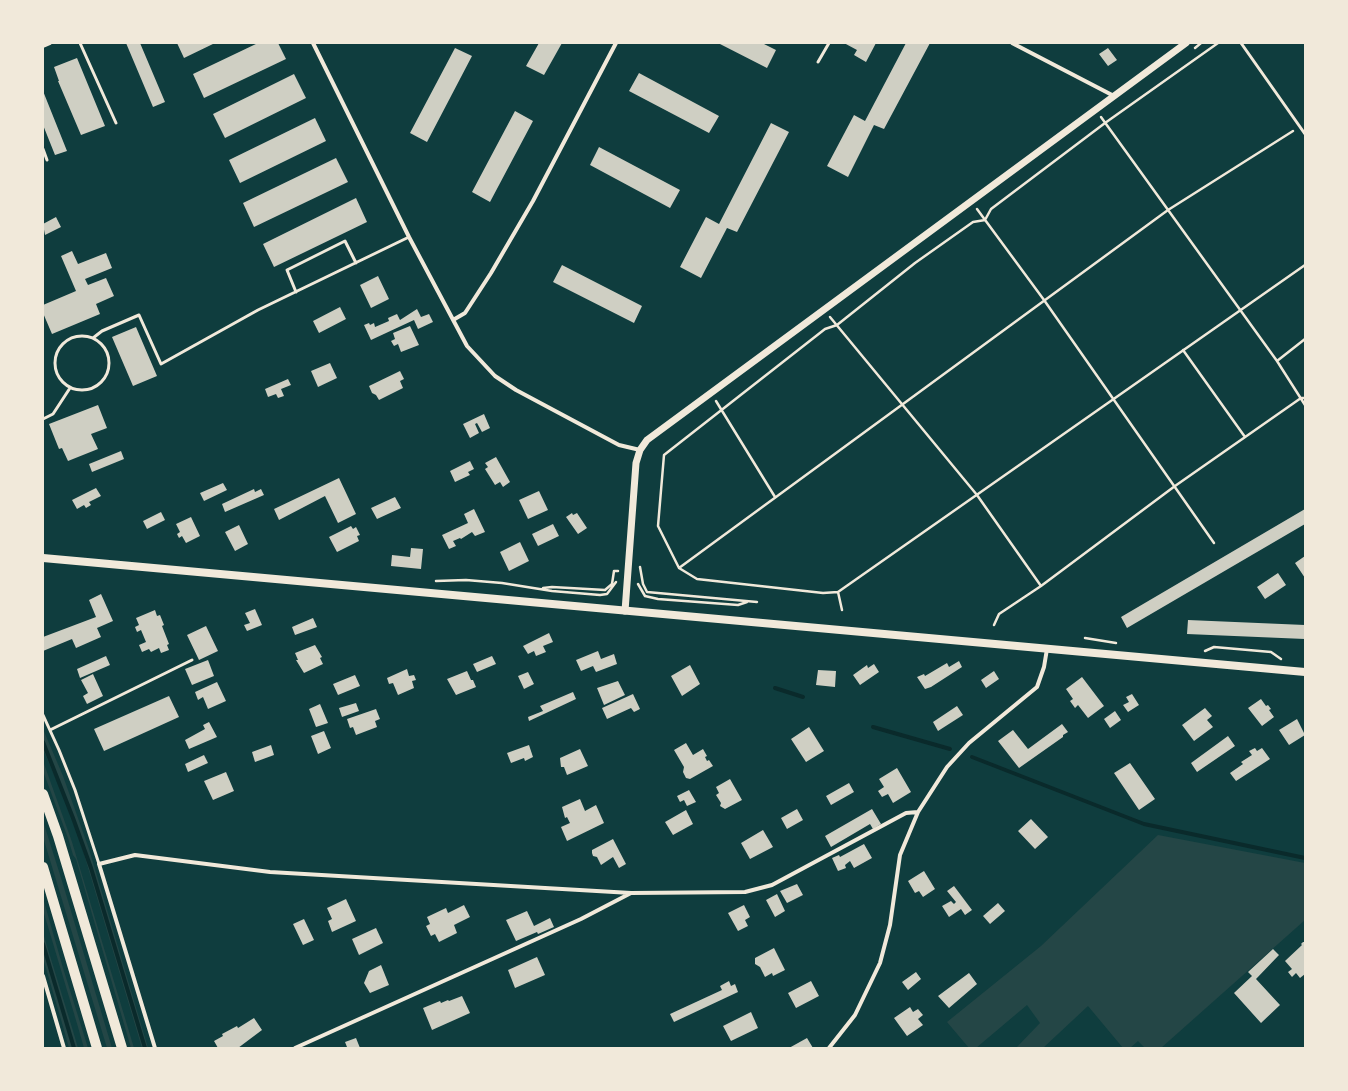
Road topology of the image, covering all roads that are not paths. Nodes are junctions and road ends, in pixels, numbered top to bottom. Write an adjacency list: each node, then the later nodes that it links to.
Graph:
1 (50, 43): 9 (street)
2 (80, 43): 12 (lane)
3 (313, 43): 16 (street)
4 (616, 43): 19 (street)
5 (829, 43): 10 (lane)
6 (1012, 43): 11 (street)
7 (1186, 43): 11 (street)
8 (1241, 43): 13 (lane)
9 (43, 46)
10 (818, 62)
11 (1114, 96): 23 (street)
12 (116, 123)
13 (1305, 134)
14 (43, 149): 15 (lane)
15 (48, 160)
16 (409, 237): 17 (lane); 19 (street)
17 (356, 263): 18 (lane); 18 (lane)
18 (296, 292): 20 (lane)
19 (453, 320): 23 (street)
20 (93, 338): 21 (lane); 21 (lane)
21 (70, 388): 22 (lane)
22 (43, 419)
23 (640, 450): 25 (street)
24 (43, 558): 25 (main road)
25 (625, 611): 26 (main road)
26 (1047, 649): 28 (main road); 32 (street)
27 (192, 660): 30 (lane)
28 (1305, 672)
29 (43, 716): 30 (lane)
30 (50, 730): 33 (lane)
31 (43, 794): 39 (main road)
32 (918, 812): 35 (street); 42 (street)
33 (99, 864): 35 (street); 40 (street)
34 (43, 866): 38 (main road)
35 (631, 893): 41 (street)
36 (43, 976): 37 (street)
37 (64, 1048)
38 (98, 1048)
39 (122, 1048)
40 (155, 1048)
41 (295, 1048)
42 (829, 1048)

